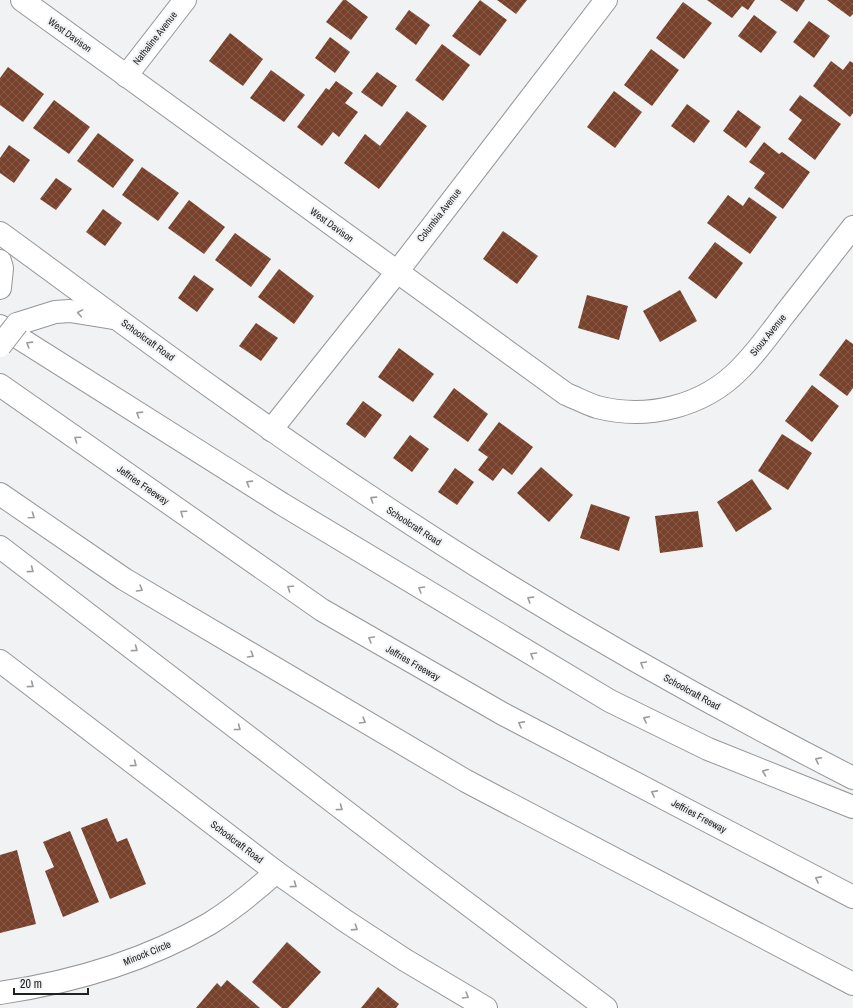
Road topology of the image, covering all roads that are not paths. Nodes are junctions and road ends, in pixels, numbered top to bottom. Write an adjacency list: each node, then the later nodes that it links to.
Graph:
1 (22, 0): 4 (main road, West Davison)
2 (185, 0): 4 (main road, Nathaline Avenue)
3 (606, 0): 8 (main road, Columbia Avenue)
4 (126, 76): 8 (main road, West Davison)
5 (853, 227): 14 (main road, Sioux Avenue)
6 (0, 233): 10 (main road, Schoolcraft Road)
7 (0, 261): 9 (main road)
8 (397, 272): 14 (main road, West Davison); 15 (main road, Columbia Avenue)
9 (0, 288)
10 (119, 319): 11 (main road, one-way to 11); 15 (main road, Schoolcraft Road)
11 (8, 325): 12 (main road, bridge); 20 (main road, one-way to 11)
12 (0, 346)
13 (0, 385): 22 (main road, Jeffries Freeway, one-way to 13)
14 (658, 411)
15 (271, 430): 19 (main road, Schoolcraft Road, one-way to 15)
16 (0, 494): 23 (main road, one-way to 23)
17 (0, 547): 26 (main road, one-way to 26)
18 (0, 661): 21 (main road, Schoolcraft Road, one-way to 21)
19 (853, 778)
20 (853, 808)
21 (276, 872): 24 (main road, Minock Circle); 25 (main road, Schoolcraft Road, one-way to 25)
22 (853, 898)
23 (853, 984)
24 (0, 993)
25 (486, 1008)
26 (606, 1008)

